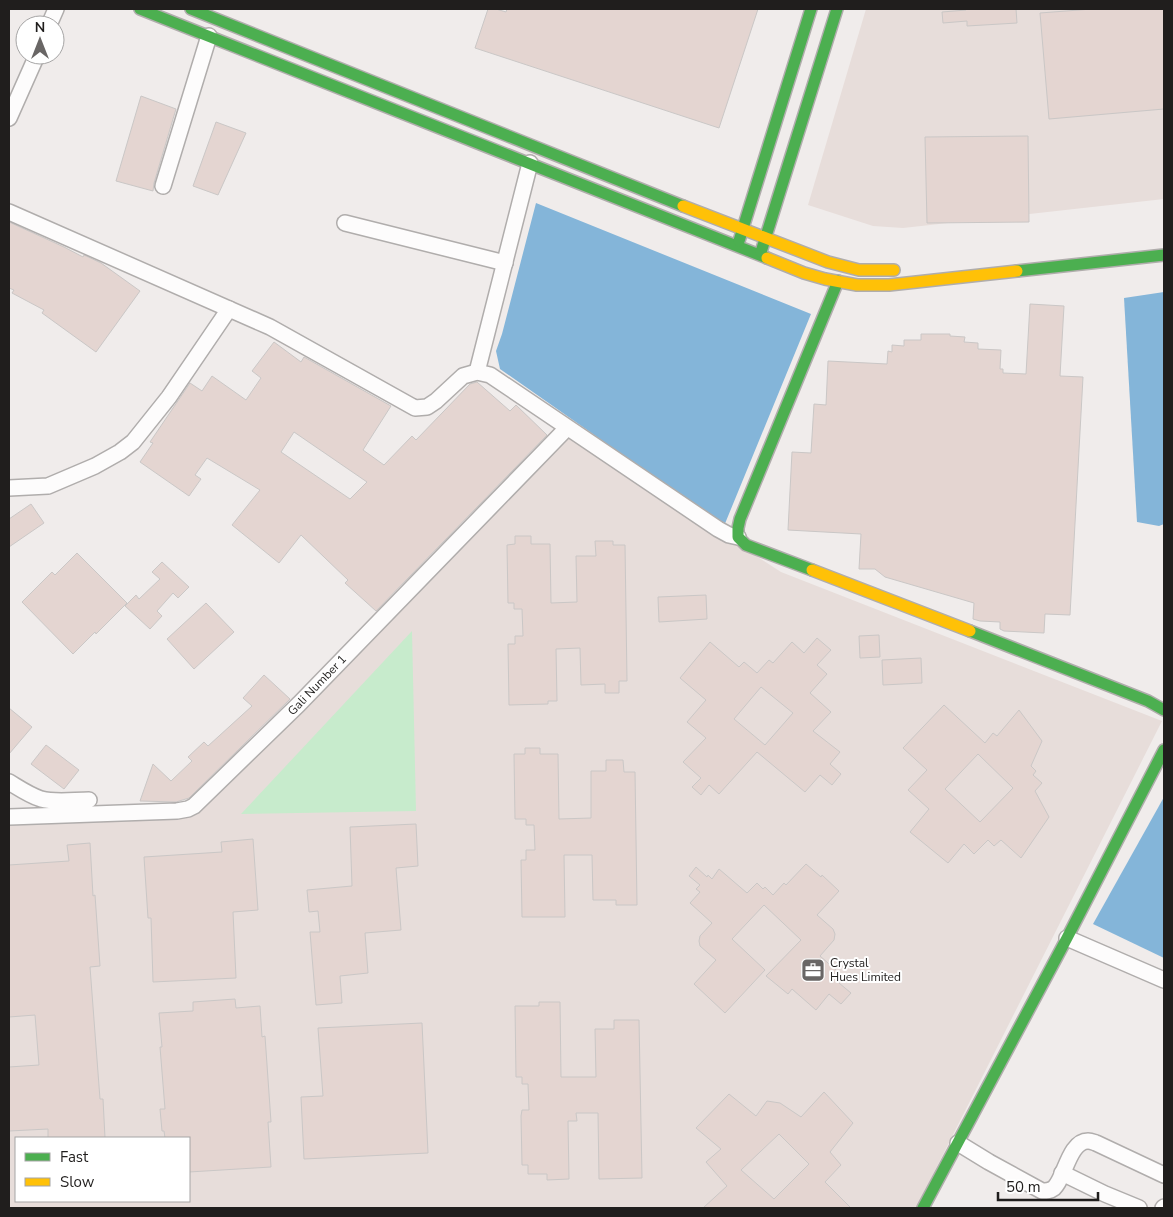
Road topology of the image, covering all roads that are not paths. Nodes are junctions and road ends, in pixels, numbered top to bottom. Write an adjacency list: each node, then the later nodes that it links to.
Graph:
1 (140, 9): 5 (street)
2 (191, 9): 12 (street)
3 (811, 9): 12 (street)
4 (837, 9): 13 (street)
5 (209, 36): 8 (street); 9 (street)
6 (33, 65): 7 (street)
7 (9, 118)
8 (530, 163): 14 (street); 17 (street)
9 (163, 186)
10 (9, 212): 20 (street)
11 (345, 223): 17 (street)
12 (744, 229): 13 (street); 14 (street)
13 (766, 238): 15 (street); 18 (street)
14 (738, 246): 15 (street)
15 (760, 255): 19 (street)
16 (1164, 255): 19 (street)
17 (504, 263): 21 (street)
18 (907, 269)
19 (838, 281): 24 (street)
20 (229, 310): 21 (street); 23 (street)
21 (477, 372): 22 (street)
22 (567, 428): 24 (street); 29 (street, Gali Number 1)
23 (9, 488)
24 (738, 537): 25 (street)
25 (1164, 710)
26 (1164, 750): 30 (street)
27 (9, 782): 28 (street)
28 (89, 800)
29 (9, 817)
30 (1067, 938): 31 (street); 32 (street)
31 (1164, 980)
32 (958, 1143): 33 (street); 35 (street)
33 (1062, 1173): 34 (street); 36 (street)
34 (1164, 1175)
35 (923, 1208)
36 (1139, 1208)

